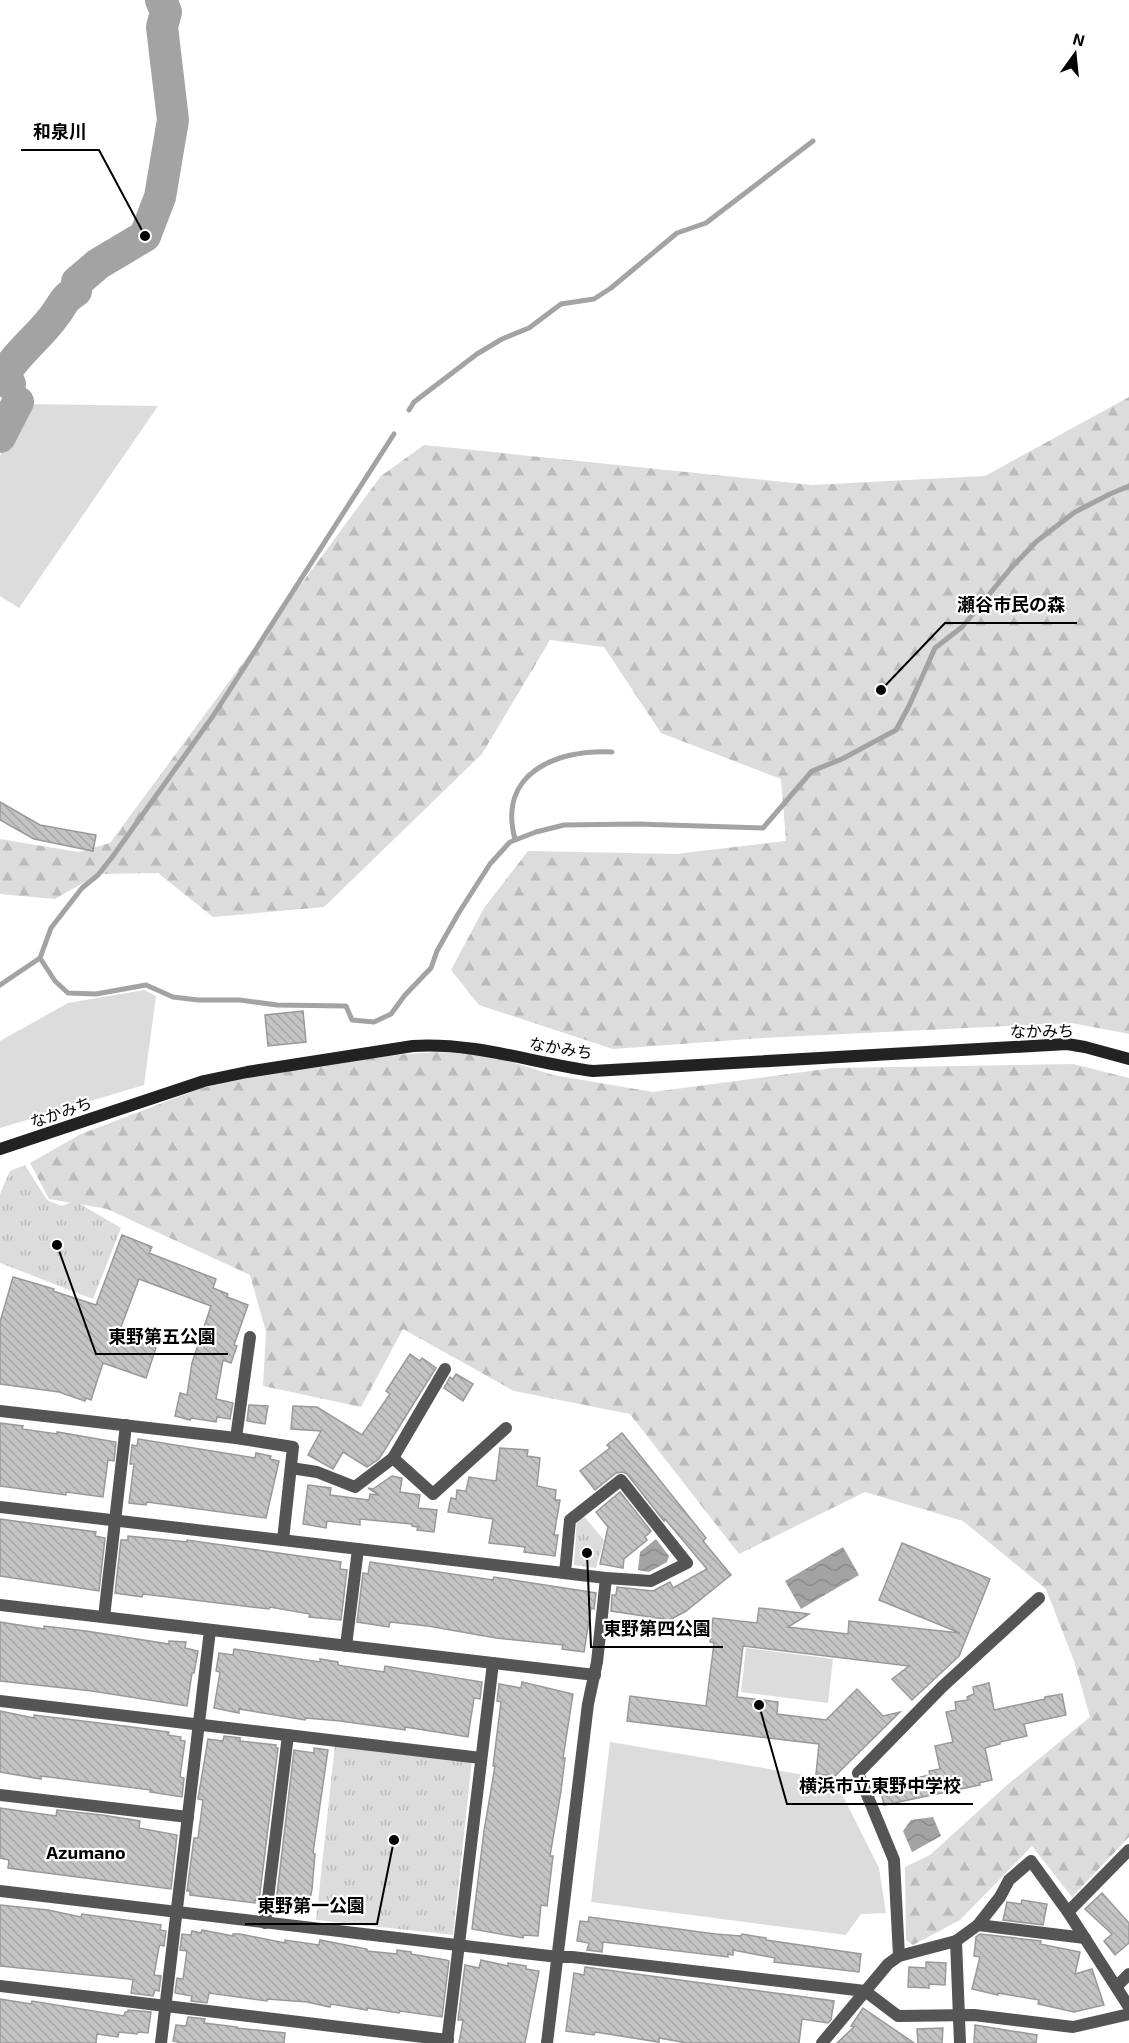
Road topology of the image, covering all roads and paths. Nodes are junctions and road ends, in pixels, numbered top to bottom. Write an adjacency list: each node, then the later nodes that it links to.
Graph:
1 (1129, 1059): 2 (street, なかみち)
2 (0, 1149)
3 (250, 1337): 8 (street)
4 (445, 1369): 9 (street)
5 (0, 1411): 6 (street)
6 (126, 1425): 8 (street); 12 (street)
7 (506, 1428): 9 (street)
8 (236, 1438): 10 (street)
9 (393, 1458): 10 (street)
10 (291, 1468): 13 (street)
11 (0, 1507): 12 (street)
12 (115, 1520): 13 (street); 19 (street)
13 (283, 1540): 14 (street)
14 (358, 1549): 15 (street); 21 (street)
15 (565, 1573): 16 (street); 16 (street)
16 (606, 1578): 23 (street)
17 (1039, 1598): 39 (street)
18 (0, 1605): 19 (street)
19 (104, 1617): 20 (street)
20 (210, 1630): 21 (street); 25 (street)
21 (346, 1646): 22 (street)
22 (493, 1663): 23 (street); 27 (street)
23 (595, 1675): 40 (street)
24 (0, 1701): 25 (street)
25 (199, 1724): 26 (street); 29 (street)
26 (288, 1735): 27 (street); 34 (street)
27 (481, 1758): 38 (street)
28 (0, 1795): 29 (street)
29 (188, 1817): 32 (street)
30 (1129, 1851): 33 (street)
31 (0, 1891): 32 (street)
32 (177, 1912): 34 (street); 45 (street)
33 (1068, 1912): 35 (street); 36 (street)
34 (265, 1923): 38 (street)
35 (978, 1925): 36 (street); 37 (street)
36 (1085, 1938): 43 (street)
37 (956, 1941): 39 (street); 48 (street)
38 (459, 1946): 40 (street); 49 (street)
39 (899, 1956): 44 (street)
40 (558, 1957): 44 (street); 51 (street)
41 (1129, 1974): 43 (street)
42 (0, 1986): 45 (street)
43 (1117, 1986): 46 (street)
44 (865, 1991): 48 (street); 52 (street)
45 (166, 2006): 49 (street); 50 (street)
46 (1129, 2007)
47 (1129, 2014): 48 (street)
48 (959, 2016): 53 (street)
49 (447, 2042)
50 (161, 2043)
51 (547, 2043)
52 (822, 2043)
53 (960, 2043)

